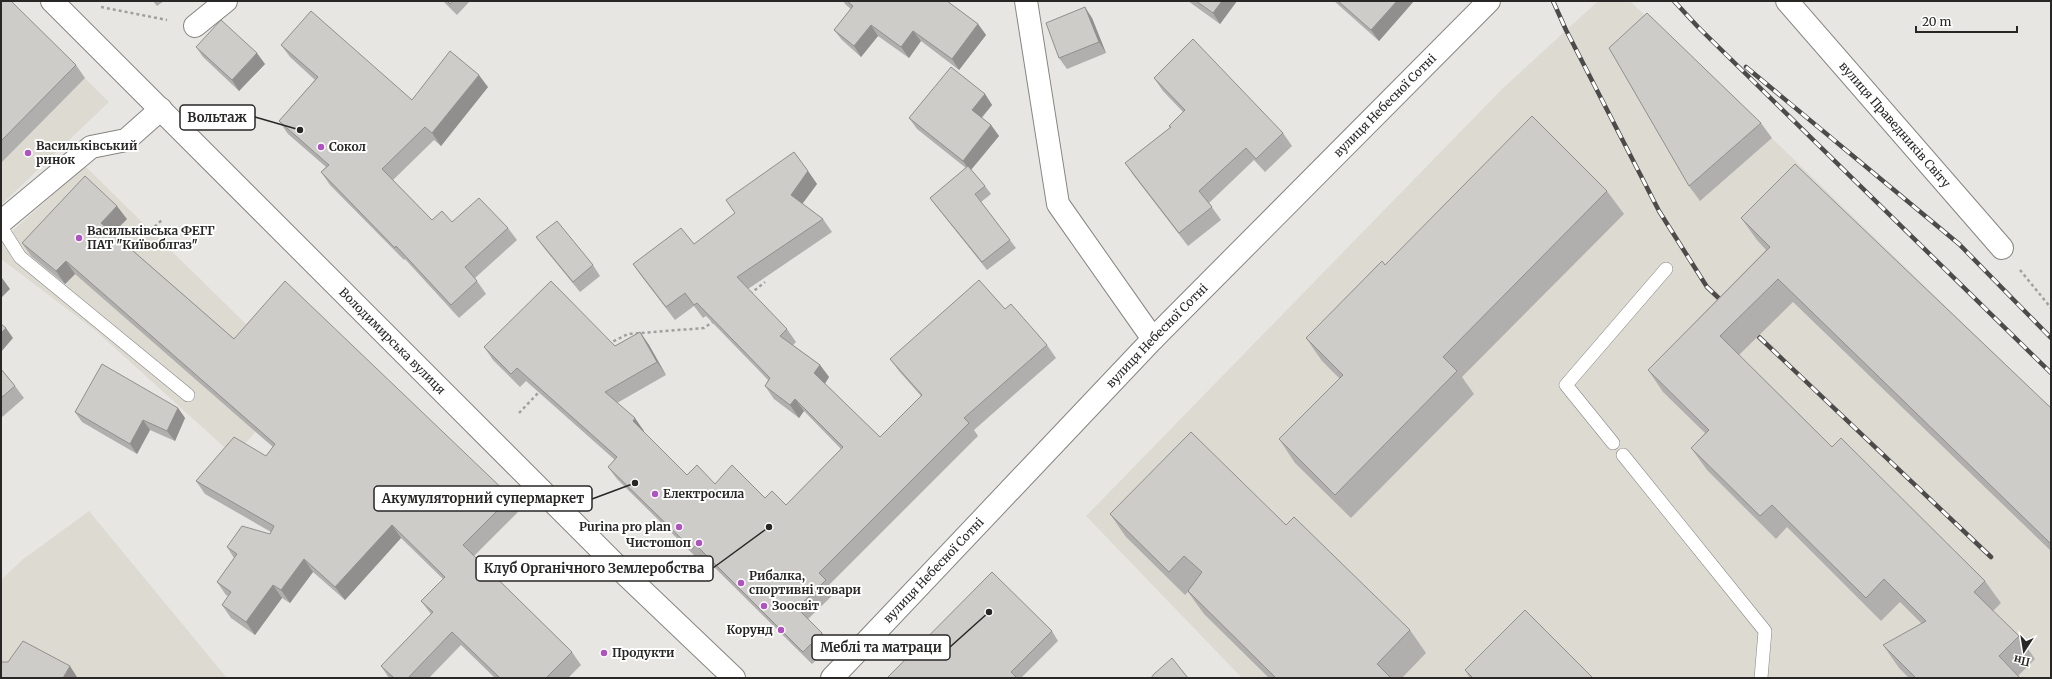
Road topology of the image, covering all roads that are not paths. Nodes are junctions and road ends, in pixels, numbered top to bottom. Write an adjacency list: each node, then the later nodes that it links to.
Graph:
1 (52, 1): 7 (street, Володимирська вулиця)
2 (226, 1): 6 (street)
3 (1026, 1): 12 (street)
4 (1488, 1): 12 (street, вулиця Небесної Сотні)
5 (1787, 1): 10 (street, вулиця Праведників Світу)
6 (195, 26)
7 (161, 109): 8 (street); 16 (street, Володимирська вулиця)
8 (1, 222)
9 (1, 227): 13 (lane)
10 (2002, 248)
11 (1666, 269): 14 (lane)
12 (1153, 339): 17 (street, вулиця Небесної Сотні)
13 (188, 395)
14 (1613, 443)
15 (1623, 455): 18 (lane)
16 (734, 678)
17 (832, 678)
18 (1761, 678)

